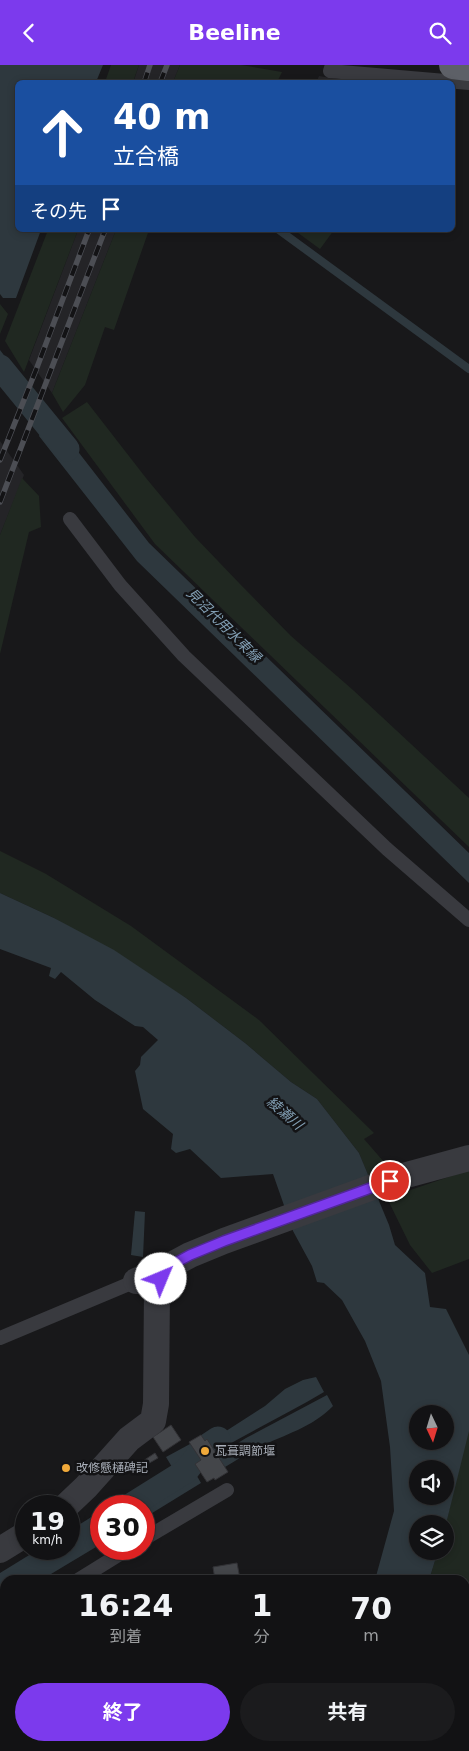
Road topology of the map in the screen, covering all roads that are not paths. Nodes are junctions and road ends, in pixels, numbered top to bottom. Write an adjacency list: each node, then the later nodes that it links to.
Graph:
1 (332, 65): 4 (lane)
2 (453, 65): 3 (highway)
3 (469, 67)
4 (434, 80)
5 (455, 82): 6 (lane)
6 (469, 83)
7 (70, 519): 8 (lane)
8 (469, 920)
9 (469, 1158): 10 (street)
10 (151, 1275): 11 (lane); 13 (street)
11 (0, 1337)
12 (228, 1490): 14 (lane)
13 (78, 1495)
14 (155, 1533)
15 (15, 1541): 16 (street)
16 (0, 1550)
17 (110, 1560): 18 (lane)
18 (86, 1575)

